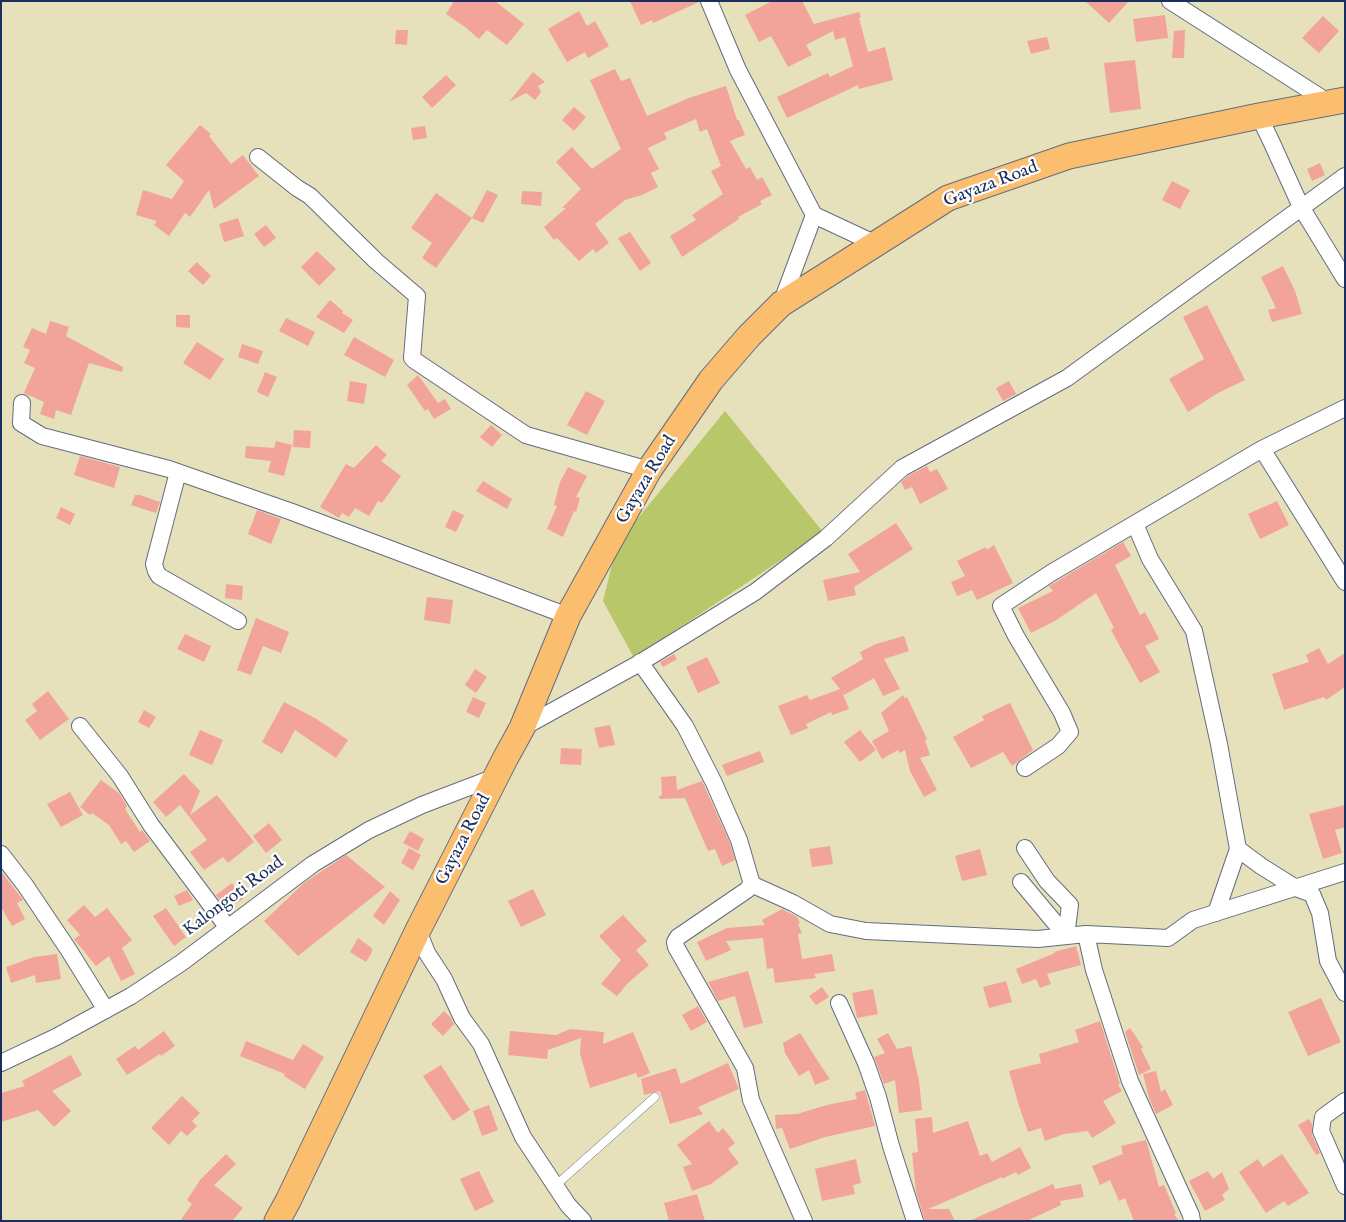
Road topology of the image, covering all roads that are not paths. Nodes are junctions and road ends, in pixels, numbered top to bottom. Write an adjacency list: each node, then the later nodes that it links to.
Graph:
1 (709, 1): 8 (street)
2 (1170, 1): 3 (street)
3 (1336, 101): 4 (main road, Gayaza Road)
4 (1259, 116): 7 (street); 9 (main road, Gayaza Road)
5 (258, 157): 15 (street)
6 (1345, 176): 7 (street)
7 (1301, 207): 10 (street); 21 (street)
8 (814, 215): 9 (street); 11 (street)
9 (876, 244): 11 (main road, Gayaza Road)
10 (1345, 279)
11 (781, 304): 15 (main road, Gayaza Road)
12 (22, 403): 16 (street)
13 (1345, 408): 14 (street)
14 (1262, 449): 17 (street); 18 (street)
15 (650, 470): 19 (main road, Gayaza Road)
16 (178, 472): 19 (street); 20 (street)
17 (1135, 524): 24 (street); 27 (street)
18 (1345, 582)
19 (568, 616): 23 (main road, Gayaza Road)
20 (238, 621)
21 (640, 662): 23 (street); 31 (street)
22 (80, 726): 34 (street)
23 (522, 728): 25 (main road, Gayaza Road)
24 (1025, 768)
25 (498, 776): 34 (street, Kalongoti Road); 35 (main road, Gayaza Road)
26 (1025, 848): 37 (street)
27 (1238, 849): 32 (street); 33 (street)
28 (1, 854): 40 (street)
29 (1345, 872): 32 (street)
30 (1021, 882): 37 (street)
31 (751, 884): 37 (street); 48 (street)
32 (1296, 888): 33 (street); 38 (street)
33 (1216, 914): 36 (street)
34 (228, 928): 40 (street, Kalongoti Road)
35 (418, 930): 44 (street); 46 (main road, Gayaza Road)
36 (1086, 934): 37 (street); 50 (street)
37 (1066, 936)
38 (1345, 993)
39 (839, 1003): 49 (street)
40 (106, 1010): 41 (street, Kalongoti Road)
41 (1, 1063)
42 (655, 1097): 44 (lane)
43 (1345, 1100): 45 (street)
44 (555, 1186): 47 (street)
45 (1345, 1186)
46 (277, 1221)
47 (583, 1221)
48 (804, 1221)
49 (915, 1221)
50 (1192, 1221)

